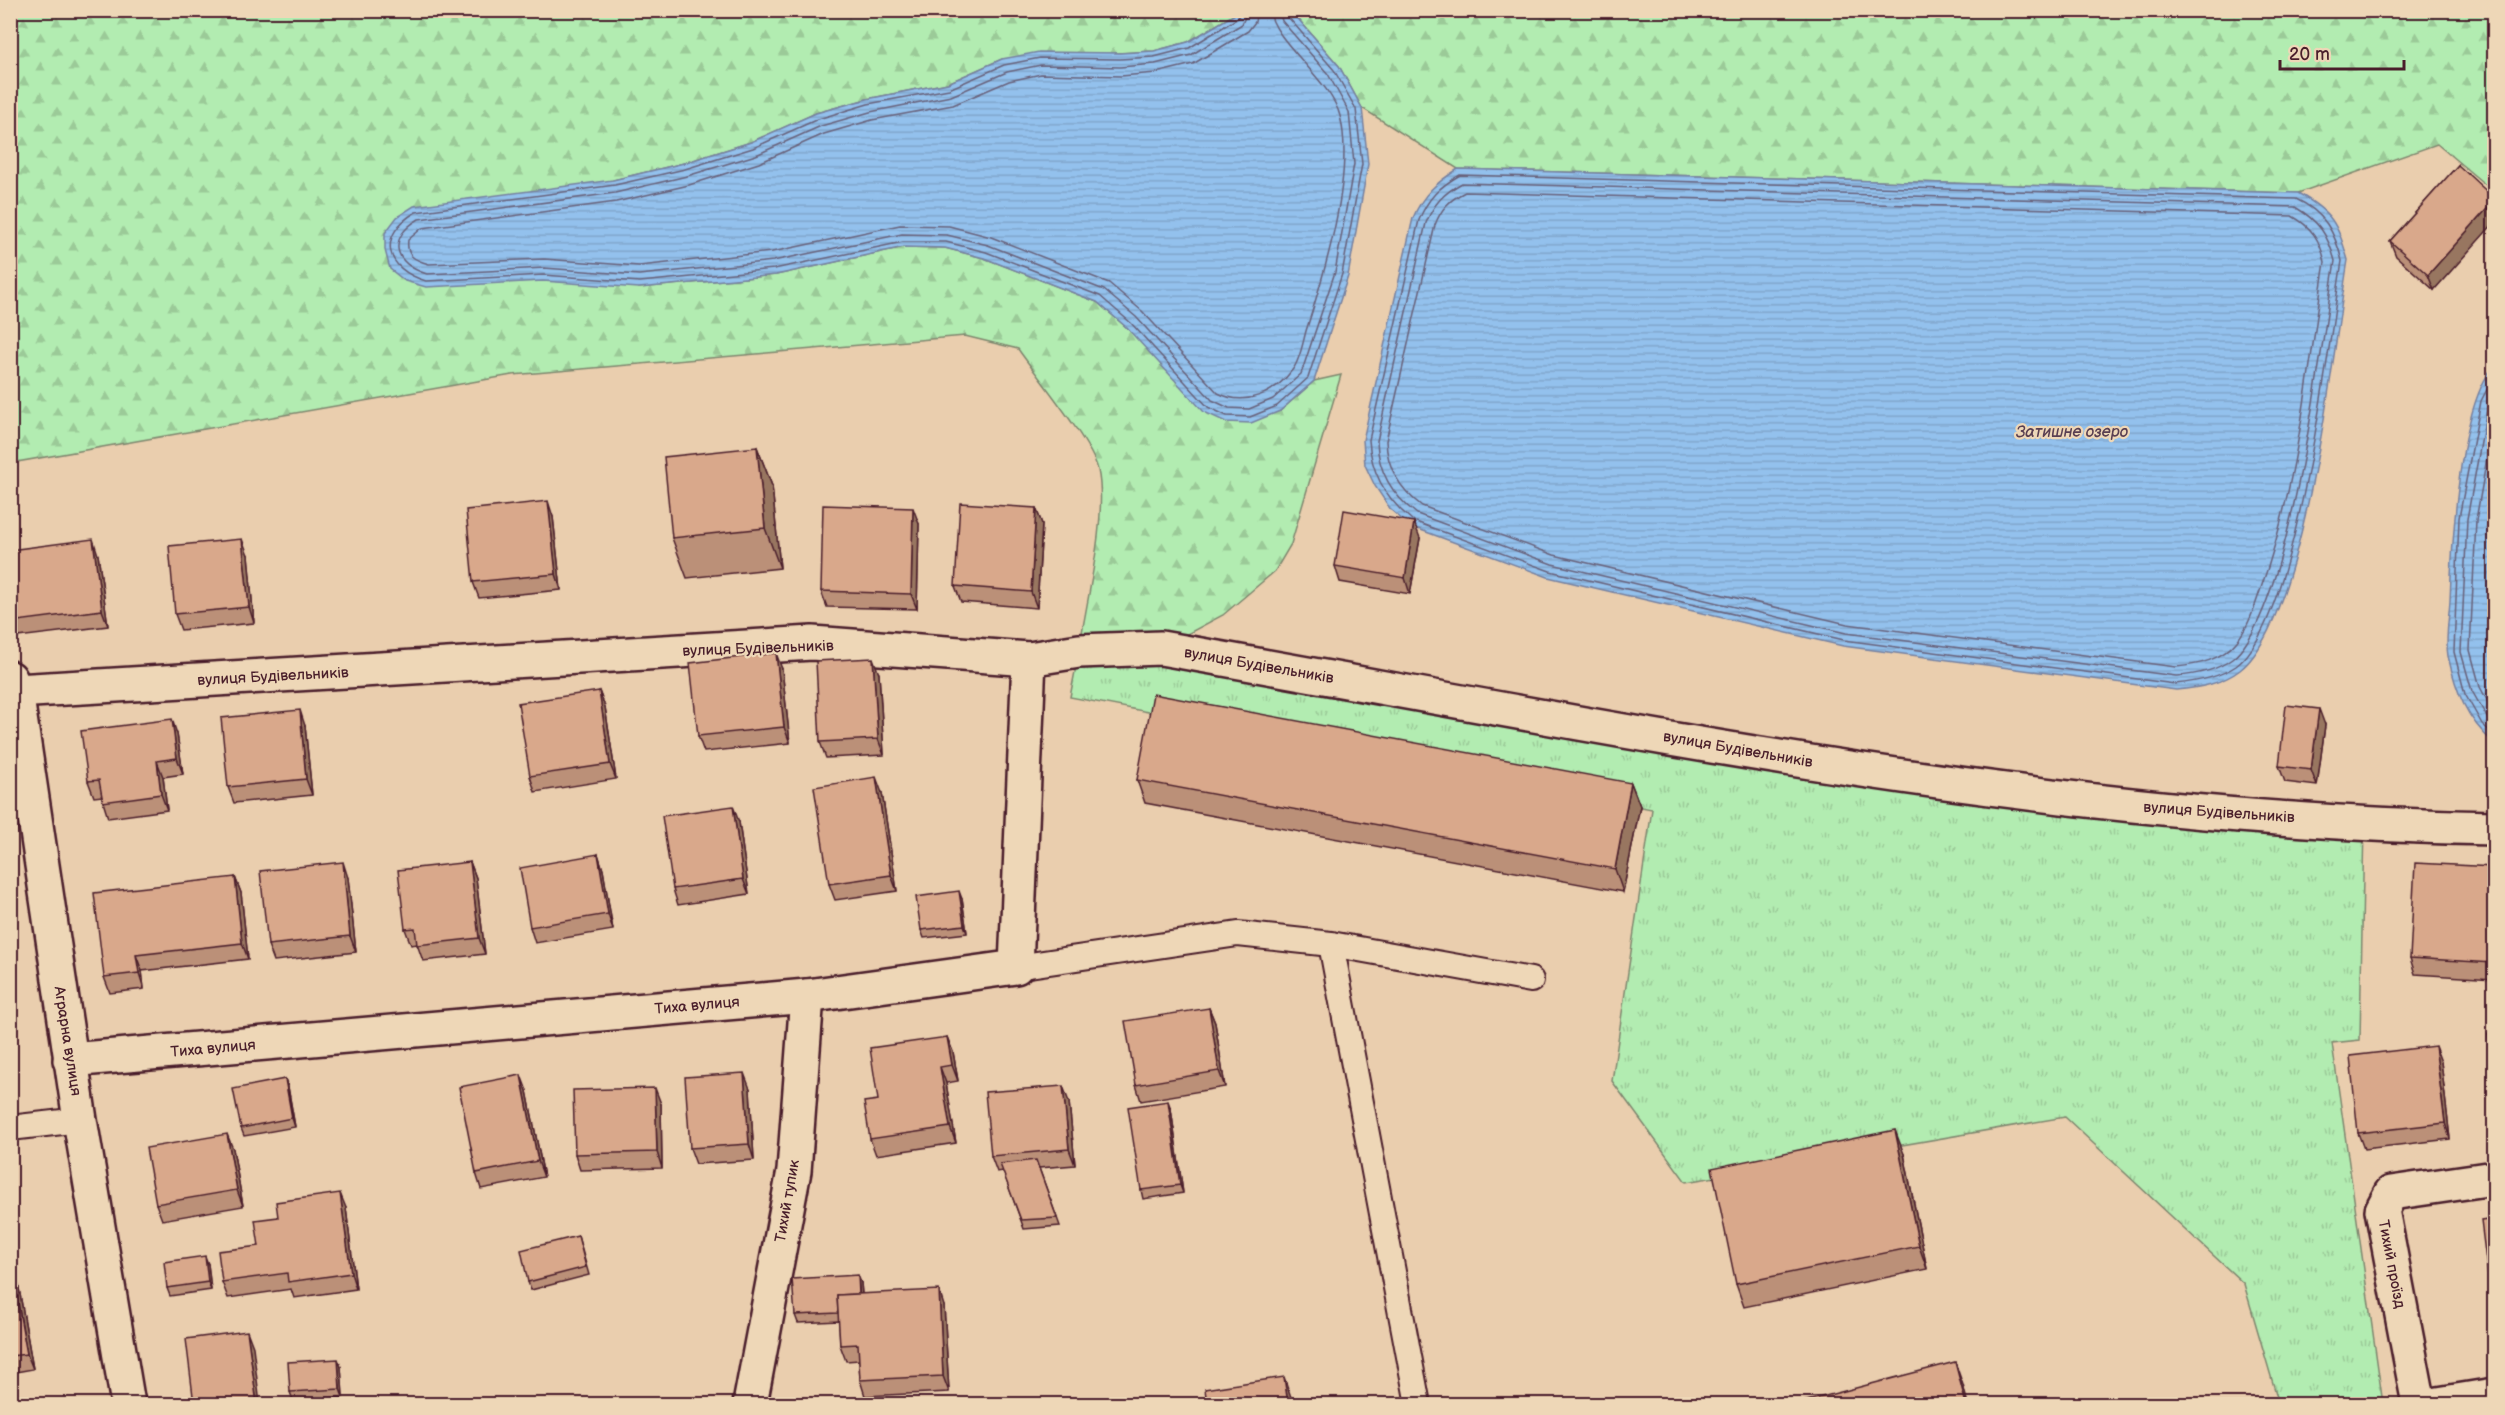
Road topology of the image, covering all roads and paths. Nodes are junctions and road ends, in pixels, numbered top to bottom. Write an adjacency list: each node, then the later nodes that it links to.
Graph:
1 (1029, 659): 2 (street, вулиця Будівельників); 3 (street, вулиця Будівельників); 5 (street)
2 (13, 685): 8 (street, Аграрна вулиця)
3 (2494, 828)
4 (1331, 944): 5 (lane); 6 (lane); 15 (lane)
5 (1016, 967): 7 (street, Тиха вулиця)
6 (1531, 980)
7 (807, 996): 8 (street, Тиха вулиця); 14 (street, Тихий тупик)
8 (70, 1060): 9 (street, Аграрна вулиця)
9 (80, 1120): 10 (lane); 13 (street, Аграрна вулиця)
10 (10, 1128)
11 (2494, 1178): 16 (street, Тихий проїзд)
12 (2494, 1395): 17 (street)
13 (128, 1404)
14 (750, 1404)
15 (1418, 1404)
16 (2419, 1404)
17 (2438, 1404)

